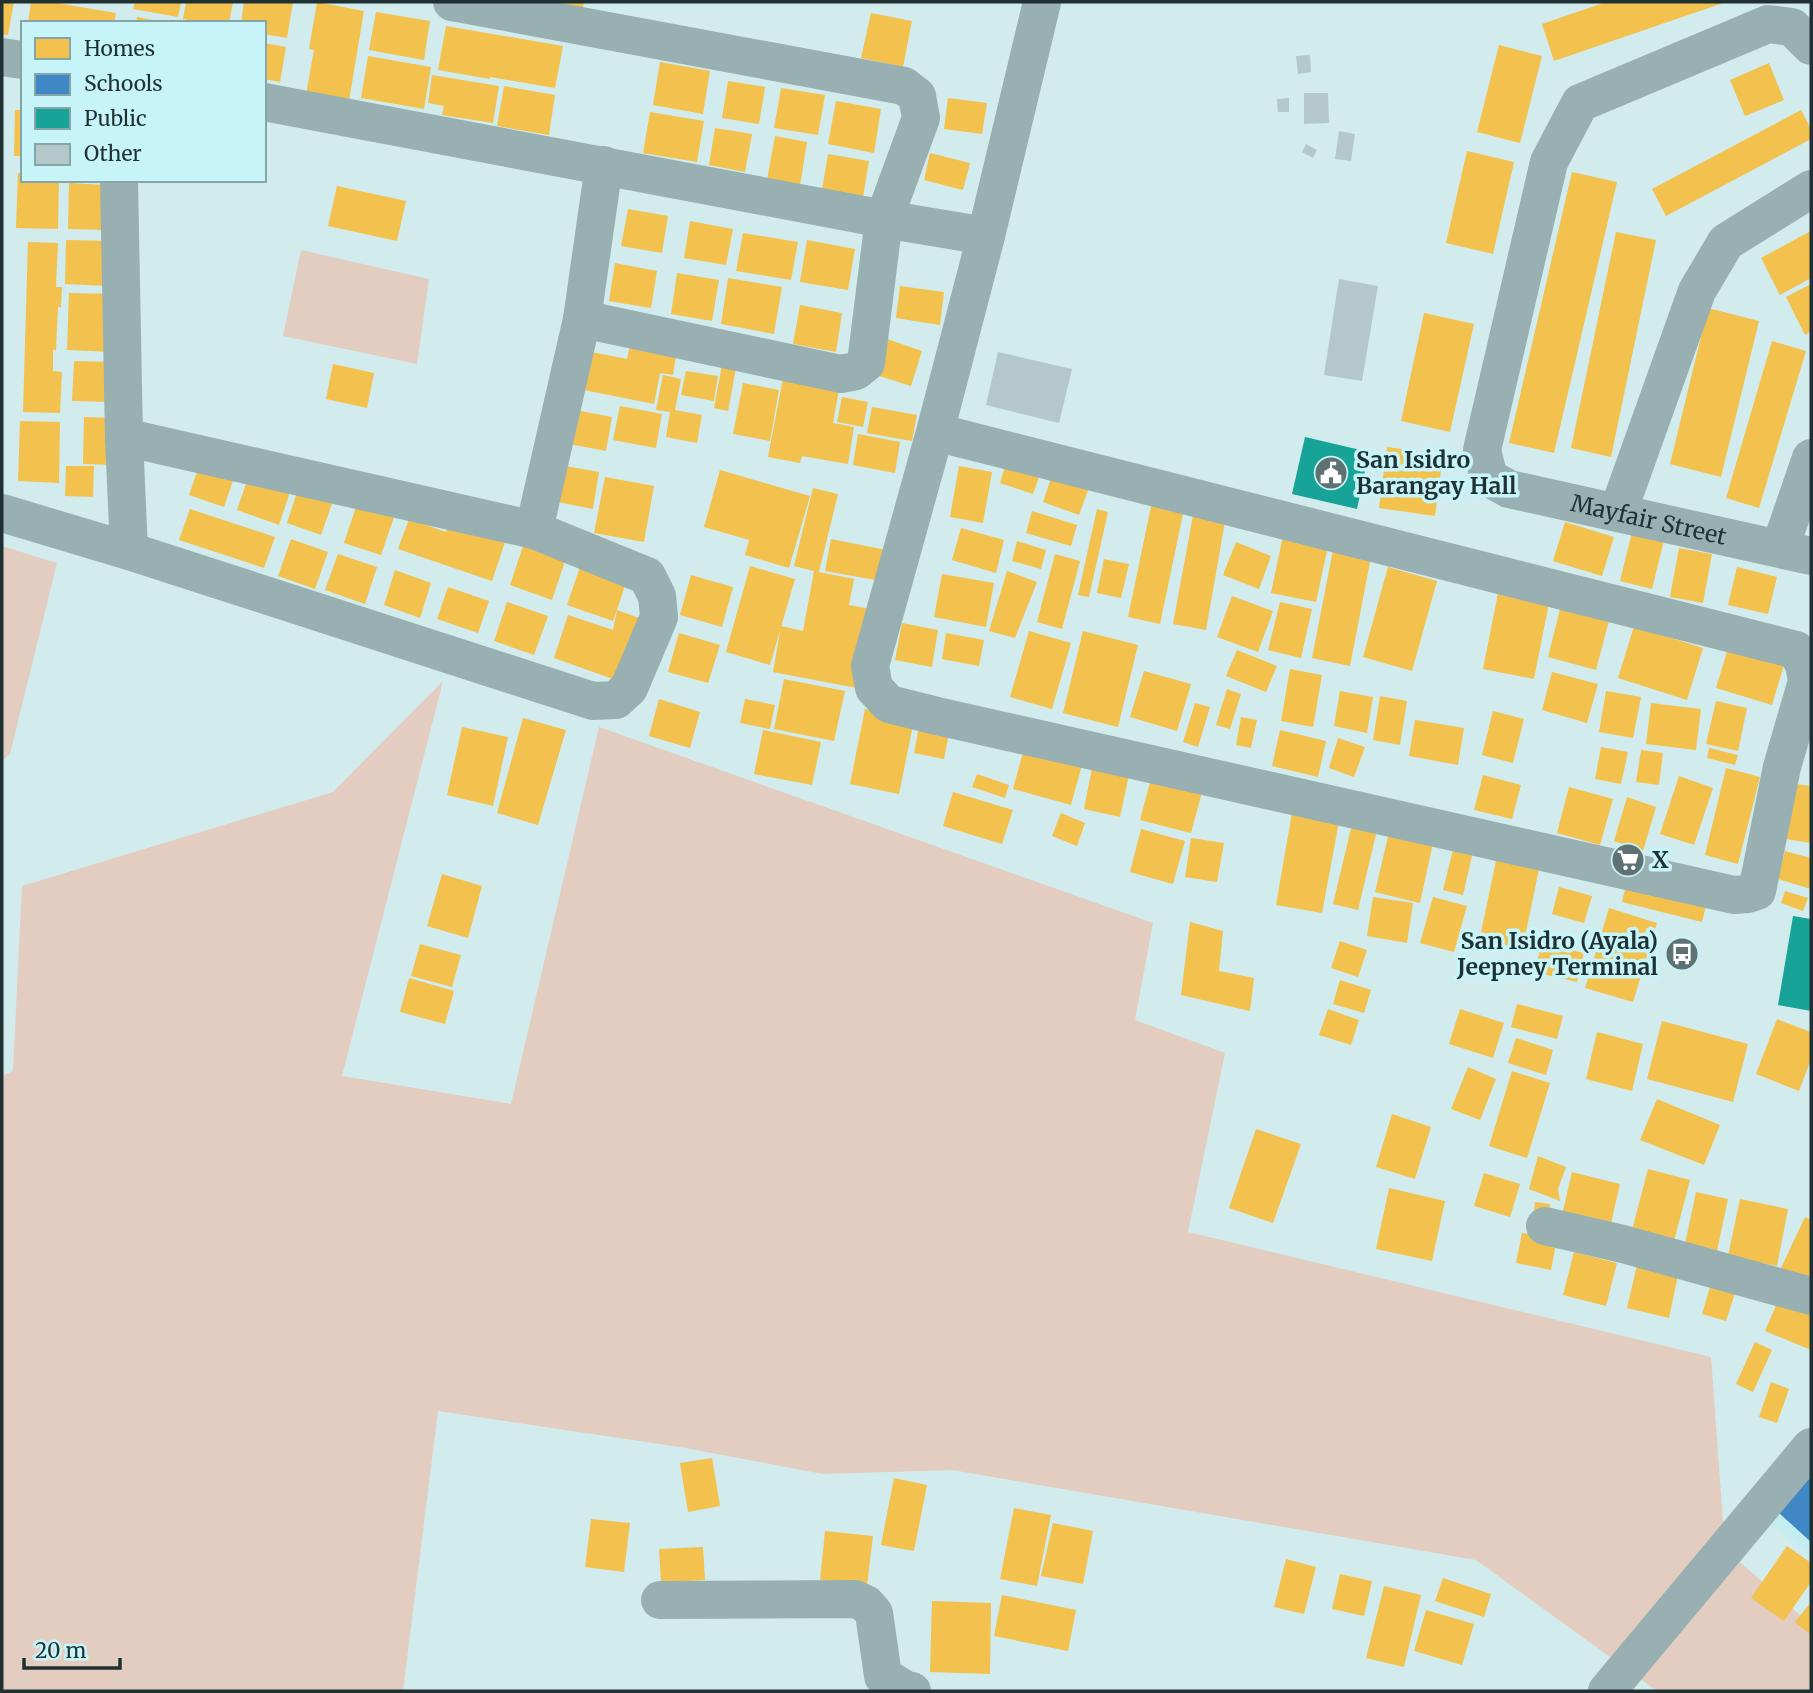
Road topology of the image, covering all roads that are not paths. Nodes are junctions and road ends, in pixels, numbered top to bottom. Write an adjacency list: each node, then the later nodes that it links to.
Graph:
1 (452, 2): 10 (street)
2 (1042, 2): 11 (street)
3 (1811, 46): 16 (street, Mayfair Street)
4 (2, 57): 5 (street)
5 (21, 60)
6 (266, 102): 7 (street)
7 (604, 165): 10 (street); 12 (street)
8 (119, 182): 14 (street)
9 (1811, 189): 16 (street)
10 (884, 219): 11 (street); 12 (street)
11 (986, 236): 13 (street)
12 (582, 319): 18 (street)
13 (935, 432): 21 (street); 21 (street)
14 (124, 437): 18 (street); 19 (street)
15 (1811, 458): 20 (street)
16 (1618, 512): 20 (street, Mayfair Street)
17 (2, 513): 19 (street)
18 (534, 530): 19 (street)
19 (129, 551)
20 (1796, 552)
21 (1797, 771)
22 (1545, 1226): 23 (street)
23 (1811, 1296)
24 (1811, 1447): 27 (street)
25 (660, 1600): 26 (street)
26 (912, 1691)
27 (1608, 1691)

